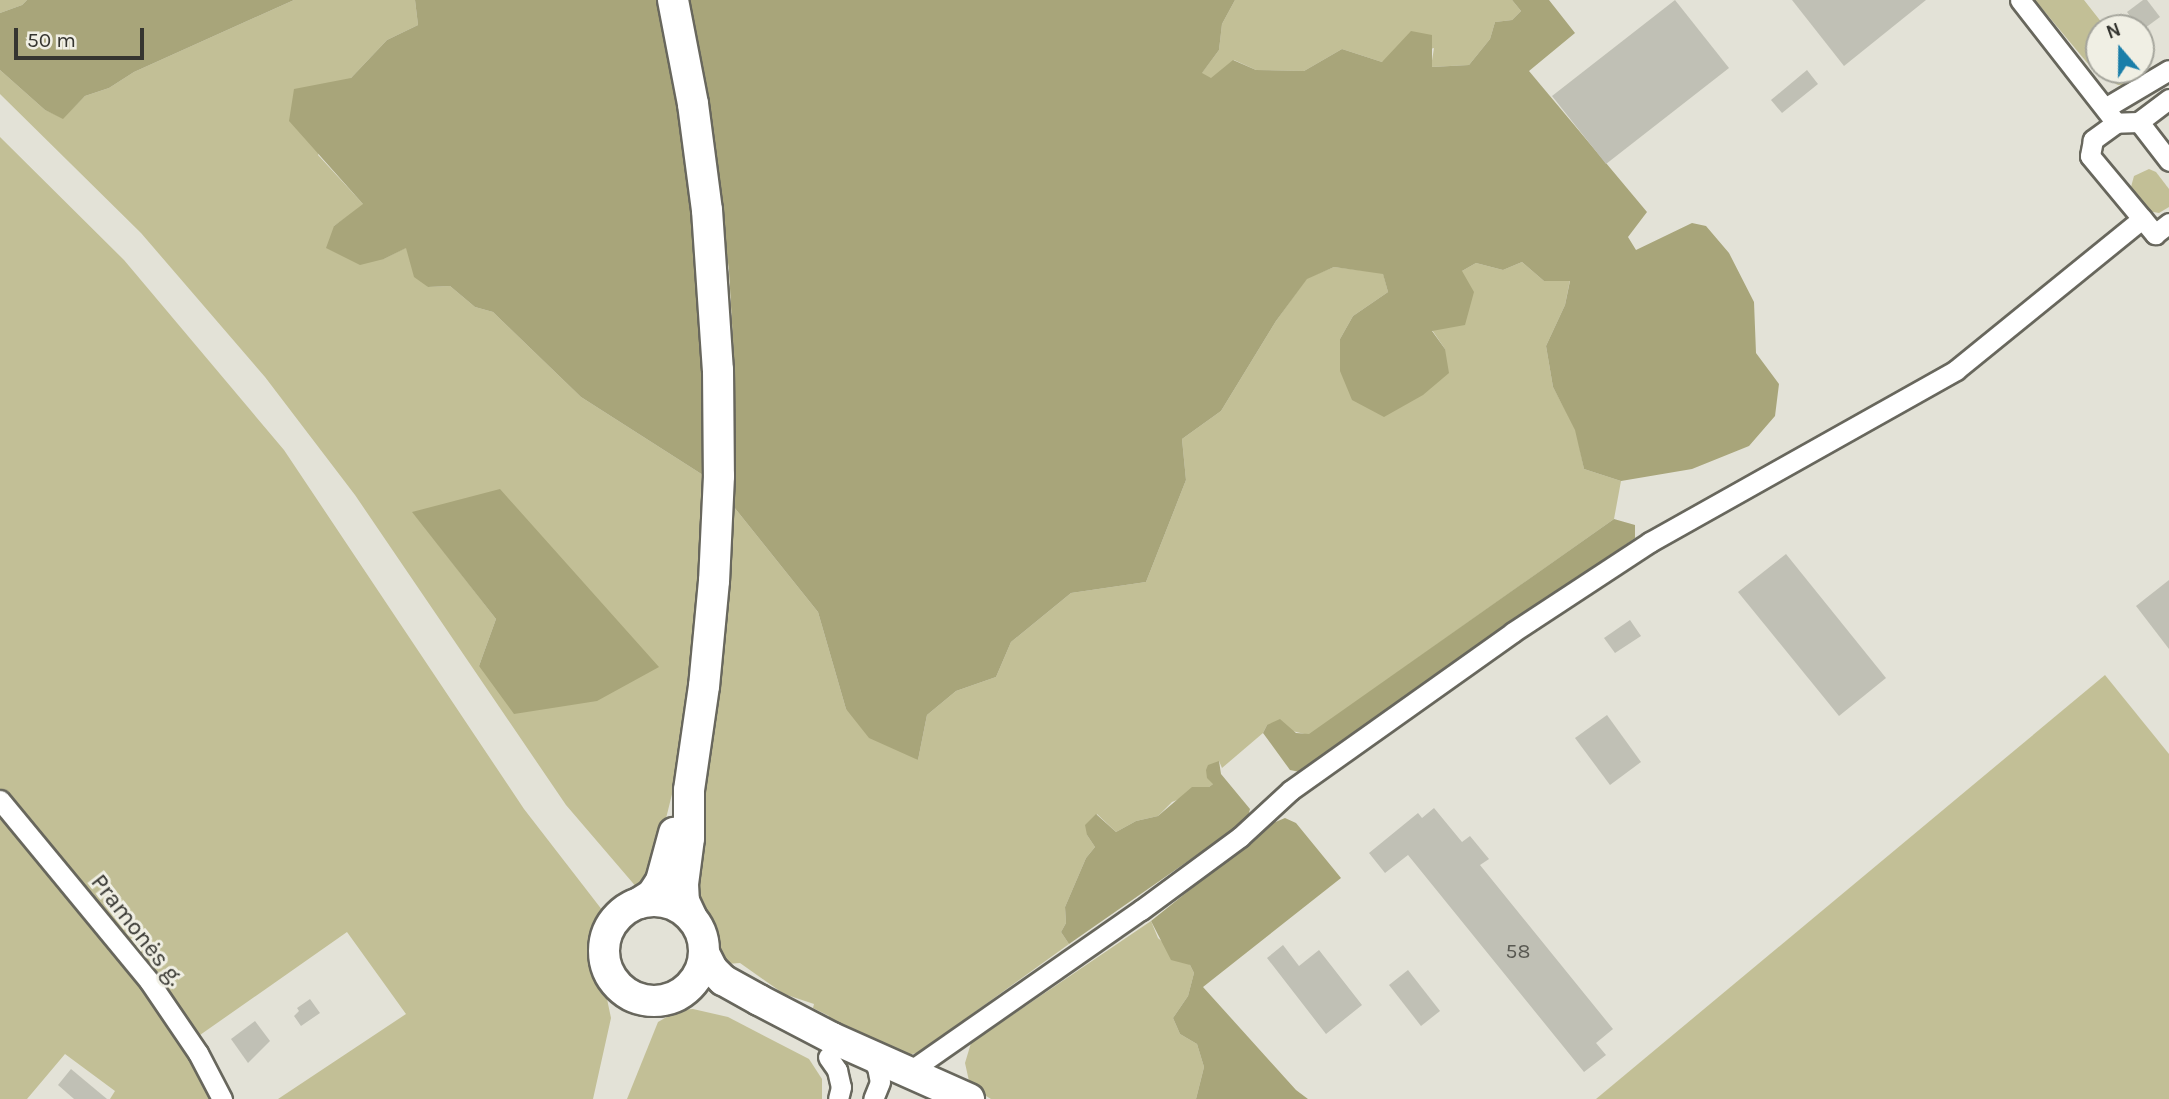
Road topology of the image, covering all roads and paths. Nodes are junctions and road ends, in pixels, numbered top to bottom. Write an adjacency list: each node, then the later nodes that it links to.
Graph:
1 (673, 0): 10 (main road)
2 (2020, 0): 5 (street)
3 (2169, 70): 5 (street)
4 (2169, 99): 6 (street)
5 (2111, 116): 6 (street); 8 (street)
6 (2139, 122): 7 (street)
7 (2169, 161)
8 (2142, 219): 9 (street); 17 (street)
9 (2169, 223)
10 (689, 790): 12 (main road); 13 (main road)
11 (0, 800): 18 (street, Pramonės g.)
12 (639, 903): 13 (main road); 15 (main road)
13 (691, 916): 14 (main road)
14 (705, 955): 15 (main road); 17 (main road)
15 (677, 996): 16 (main road)
16 (828, 1058): 17 (main road); 19 (street)
17 (882, 1077): 20 (main road); 21 (main road)
18 (214, 1094)
19 (838, 1099)
20 (923, 1099)
21 (969, 1099)

